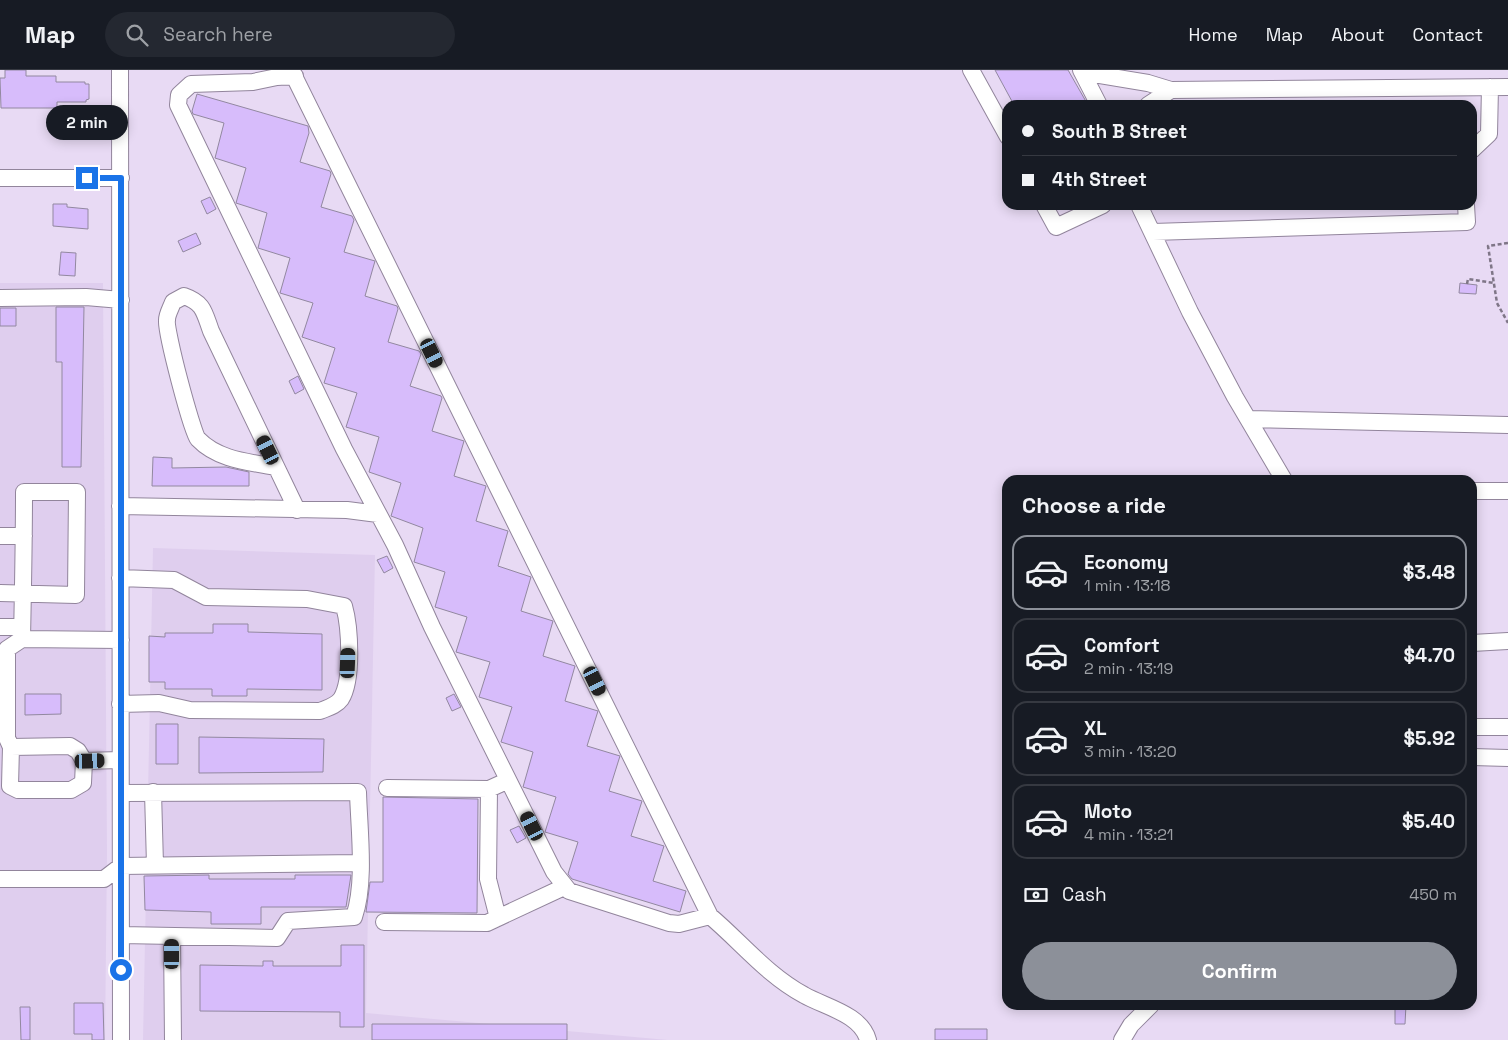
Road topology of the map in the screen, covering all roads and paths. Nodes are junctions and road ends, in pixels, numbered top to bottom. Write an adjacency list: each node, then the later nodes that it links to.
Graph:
1 (120, 70): 13 (street)
2 (971, 70): 10 (street)
3 (1082, 71): 7 (street); 8 (street)
4 (293, 73): 33 (street); 62 (street)
5 (1490, 87): 6 (street); 7 (street); 11 (street)
6 (1508, 87)
7 (1171, 90): 9 (street)
8 (1096, 100)
9 (1156, 100)
10 (1002, 126)
11 (1477, 145)
12 (0, 178): 13 (street)
13 (121, 178): 23 (street)
14 (1047, 210): 15 (street)
15 (1092, 210)
16 (1142, 210): 18 (street)
17 (1466, 210): 18 (street)
18 (1153, 232): 25 (street)
19 (1508, 242): 20 (path)
20 (1494, 283): 21 (path); 24 (path)
21 (1467, 284)
22 (0, 298): 23 (street)
23 (121, 300): 31 (street)
24 (1508, 323)
25 (1249, 419): 26 (street); 28 (street)
26 (1508, 425)
27 (276, 467): 27 (street); 32 (street)
28 (1281, 475)
29 (1508, 490): 30 (street)
30 (1477, 491)
31 (120, 506): 32 (street); 36 (street)
32 (297, 510): 33 (street)
33 (378, 514): 52 (street)
34 (0, 536): 35 (street)
35 (24, 536): 38 (street); 38 (street)
36 (120, 578): 41 (street); 44 (street)
37 (0, 593): 38 (street)
38 (23, 594): 40 (street)
39 (0, 627): 40 (street)
40 (22, 633): 41 (street); 47 (street)
41 (120, 640): 44 (street)
42 (1508, 641): 43 (street)
43 (1477, 643)
44 (120, 704): 50 (street)
45 (1477, 727): 46 (street)
46 (1508, 727)
47 (11, 747): 51 (street); 51 (street)
48 (1477, 757): 49 (street)
49 (1508, 758)
50 (120, 760): 51 (street); 56 (street)
51 (84, 761)
52 (509, 780): 54 (street); 61 (street)
53 (387, 788): 54 (street)
54 (489, 789): 63 (street)
55 (153, 792): 56 (street); 57 (street); 58 (street)
56 (121, 793): 59 (street)
57 (359, 863): 58 (street); 66 (street)
58 (155, 865): 59 (street)
59 (121, 866): 60 (street); 65 (street)
60 (0, 879)
61 (564, 887): 62 (street); 63 (street)
62 (710, 916): 70 (street)
63 (498, 918): 64 (street)
64 (384, 922)
65 (121, 935): 66 (street); 68 (street)
66 (172, 937): 69 (street)
67 (1146, 1010): 71 (street)
68 (121, 1040)
69 (173, 1040)
70 (868, 1040)
71 (1122, 1040)

